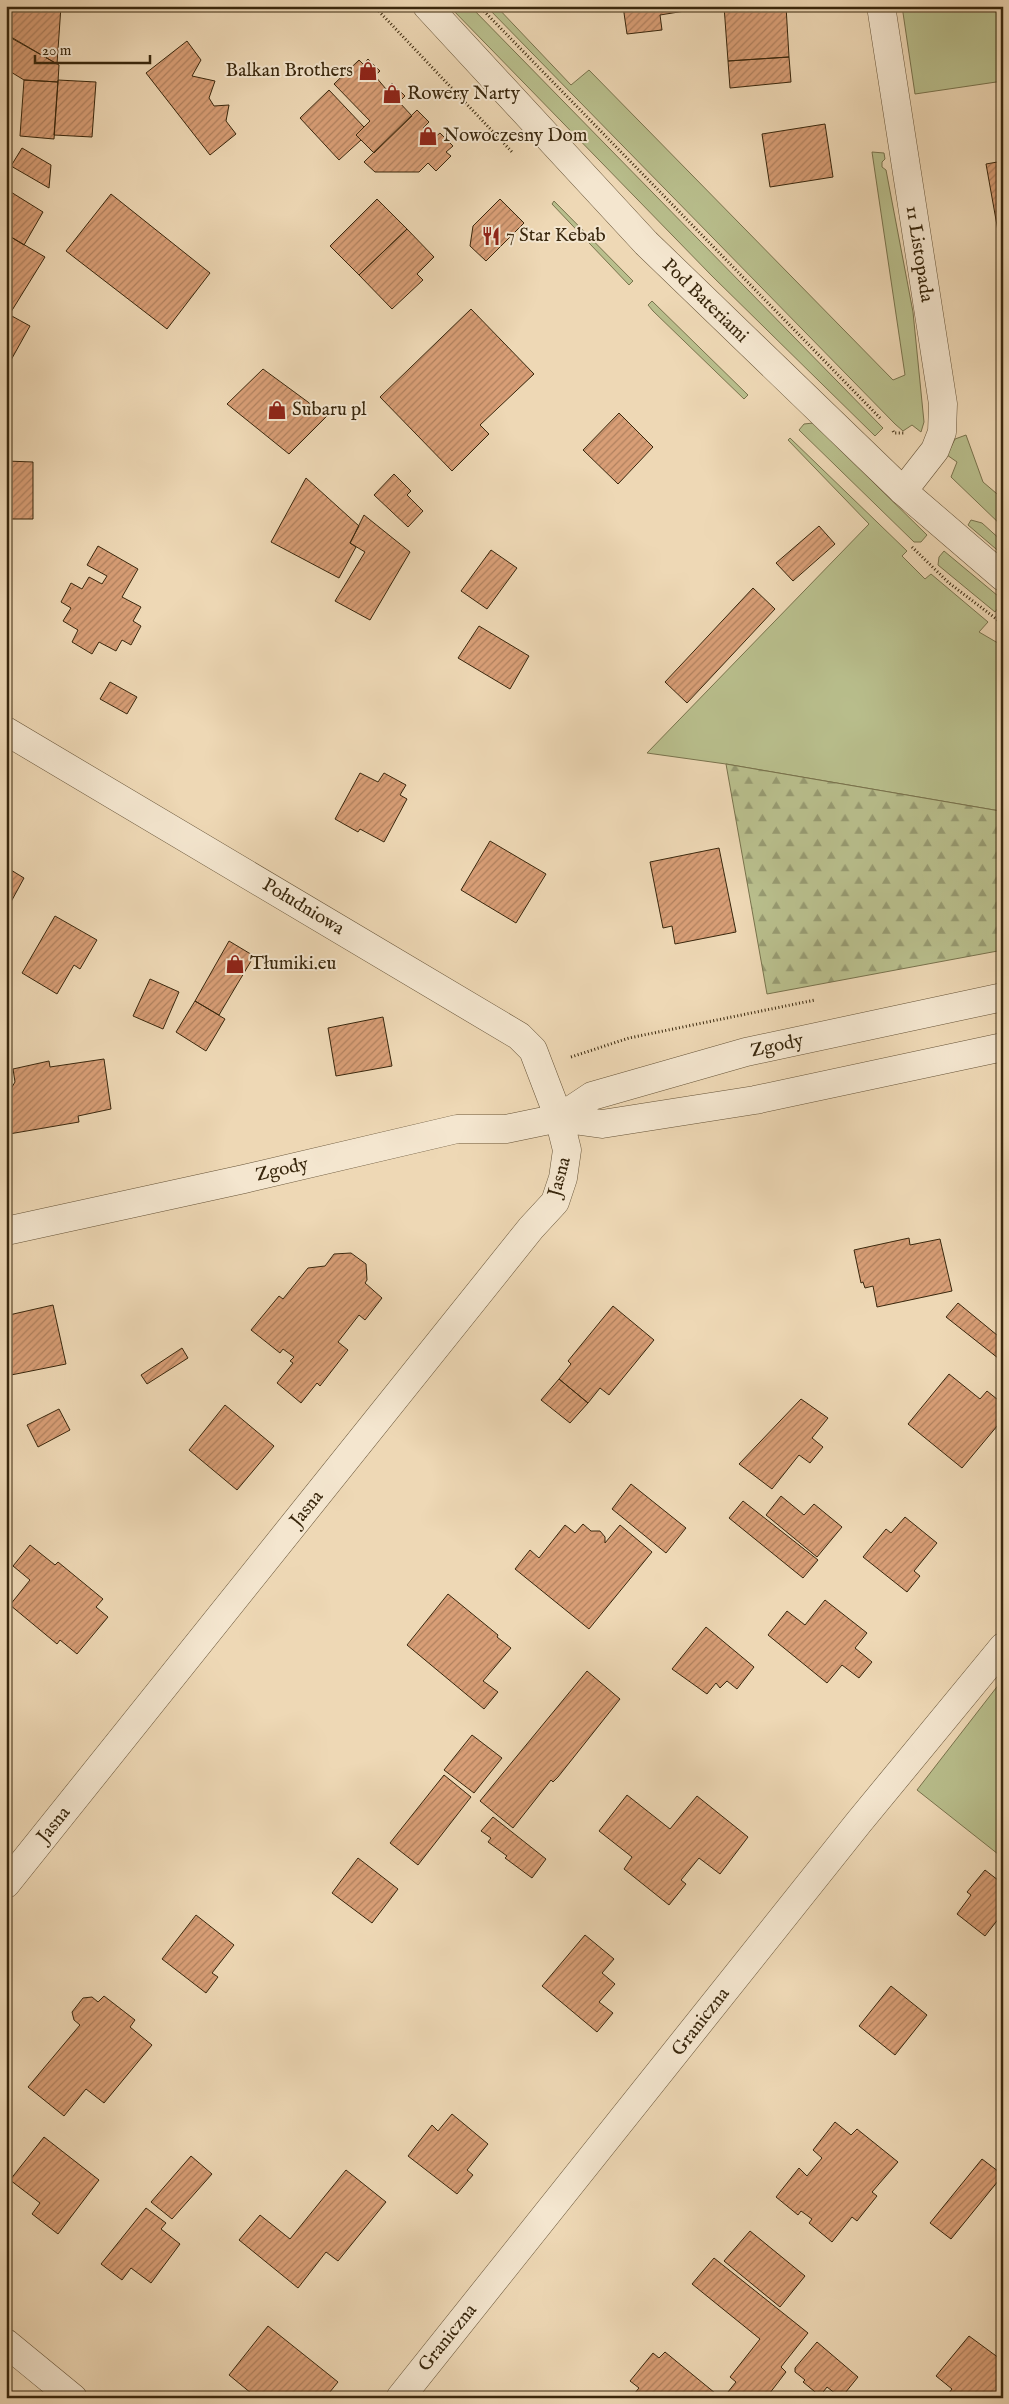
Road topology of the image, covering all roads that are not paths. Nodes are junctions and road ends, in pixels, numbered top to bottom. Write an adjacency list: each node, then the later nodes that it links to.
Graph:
1 (427, 6): 3 (street, Pod Bateriami)
2 (881, 6): 3 (street, 11 Listopada)
3 (903, 491): 4 (street, Pod Bateriami)
4 (1003, 577)
5 (6, 731): 8 (street, Południowa)
6 (1003, 997): 8 (street, Zgody)
7 (1003, 1047): 8 (street, Zgody)
8 (559, 1118): 9 (street, Zgody); 11 (street, Jasna)
9 (6, 1231)
10 (1003, 1647): 14 (street, Graniczna)
11 (6, 1884)
12 (6, 2343): 13 (street)
13 (73, 2398)
14 (400, 2398)

